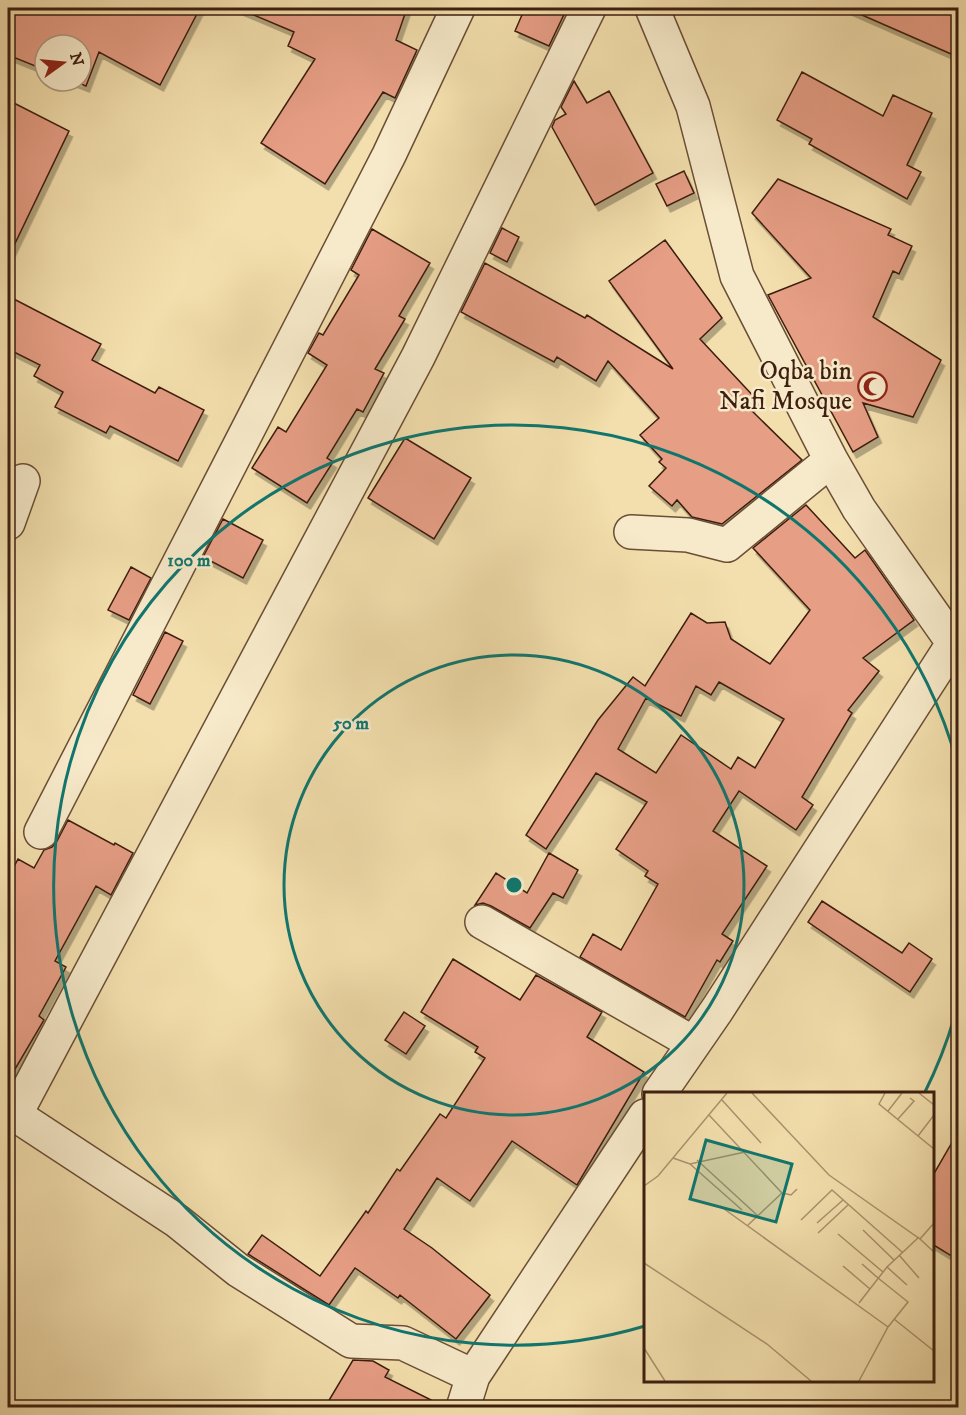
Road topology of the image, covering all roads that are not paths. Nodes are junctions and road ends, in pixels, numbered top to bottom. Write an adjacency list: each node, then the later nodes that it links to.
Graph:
1 (458, 8): 9 (street)
2 (589, 8): 13 (street)
3 (652, 8): 4 (street)
4 (831, 460): 7 (street); 8 (street)
5 (22, 481): 6 (street)
6 (8, 523)
7 (631, 532)
8 (956, 640): 11 (street)
9 (41, 832)
10 (482, 922): 11 (street)
11 (693, 1043): 12 (street)
12 (660, 1092)
13 (11, 1112): 15 (street)
14 (644, 1118): 15 (street)
15 (473, 1376): 16 (street)
16 (463, 1407)

